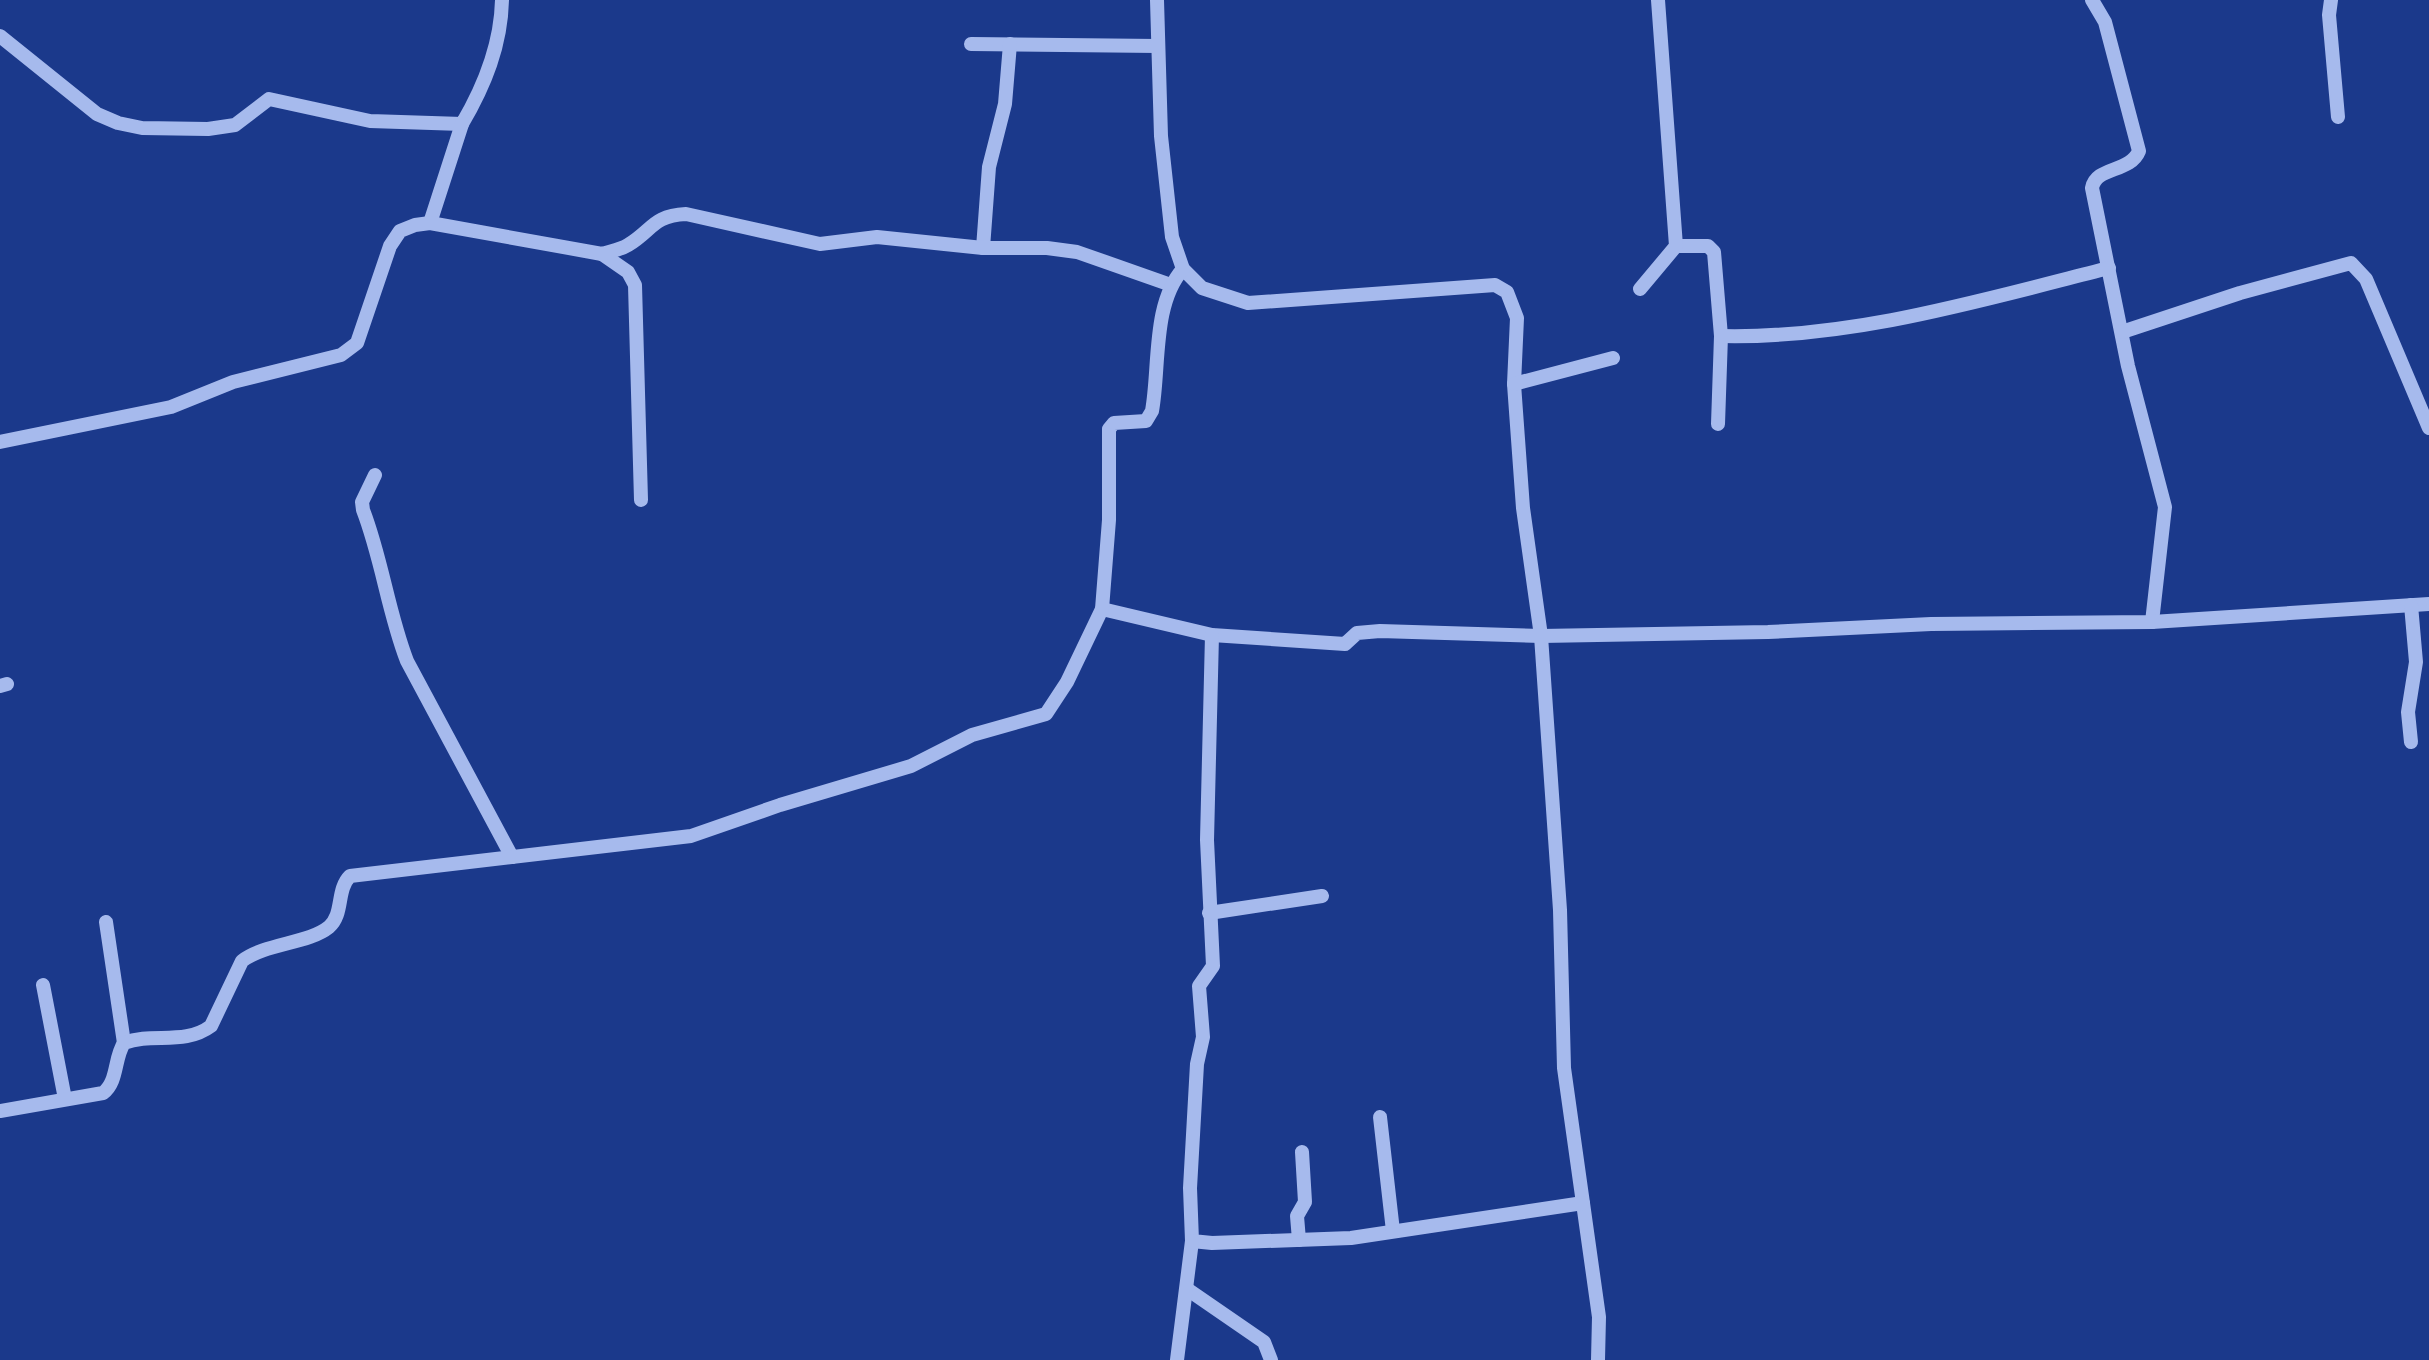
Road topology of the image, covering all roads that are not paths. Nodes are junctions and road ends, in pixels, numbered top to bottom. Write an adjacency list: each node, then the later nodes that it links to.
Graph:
1 (502, 0): 11 (street)
2 (1157, 0): 9 (street)
3 (1658, 0): 13 (street)
4 (2092, 0): 16 (street)
5 (2331, 0): 10 (street)
6 (0, 36): 11 (street)
7 (971, 44): 8 (street)
8 (1010, 44): 9 (street); 14 (street)
9 (1158, 46): 17 (street)
10 (2338, 117)
11 (462, 124): 12 (street)
12 (430, 223): 15 (street); 26 (street)
13 (1676, 246): 19 (street); 21 (street)
14 (983, 248): 15 (street); 18 (street)
15 (602, 254): 28 (street)
16 (2109, 268): 20 (street); 21 (street)
17 (1183, 269): 18 (street); 23 (street)
18 (1171, 285): 31 (street)
19 (1640, 289)
20 (2122, 332): 25 (street); 32 (street)
21 (1721, 336): 24 (street)
22 (1613, 358): 23 (street)
23 (1514, 384): 34 (street)
24 (1718, 424)
25 (2429, 428)
26 (0, 442)
27 (375, 475): 36 (street)
28 (641, 500)
29 (2429, 604): 30 (street)
30 (2411, 605): 32 (street); 35 (street)
31 (1102, 609): 33 (street); 36 (street)
32 (2152, 622): 34 (street)
33 (1212, 635): 34 (street); 38 (street)
34 (1541, 636): 46 (street)
35 (2411, 742)
36 (512, 857): 41 (street)
37 (1322, 896): 38 (street)
38 (1209, 913): 49 (street)
39 (106, 922): 41 (street)
40 (43, 985): 42 (street)
41 (124, 1043): 42 (street)
42 (65, 1099): 43 (street)
43 (0, 1111)
44 (1380, 1117): 47 (street)
45 (1302, 1152): 48 (street)
46 (1583, 1203): 47 (street); 53 (street)
47 (1393, 1231): 48 (street)
48 (1299, 1240): 49 (street)
49 (1192, 1241): 50 (street)
50 (1187, 1289): 51 (street); 52 (street)
51 (1177, 1360)
52 (1271, 1360)
53 (1598, 1360)

